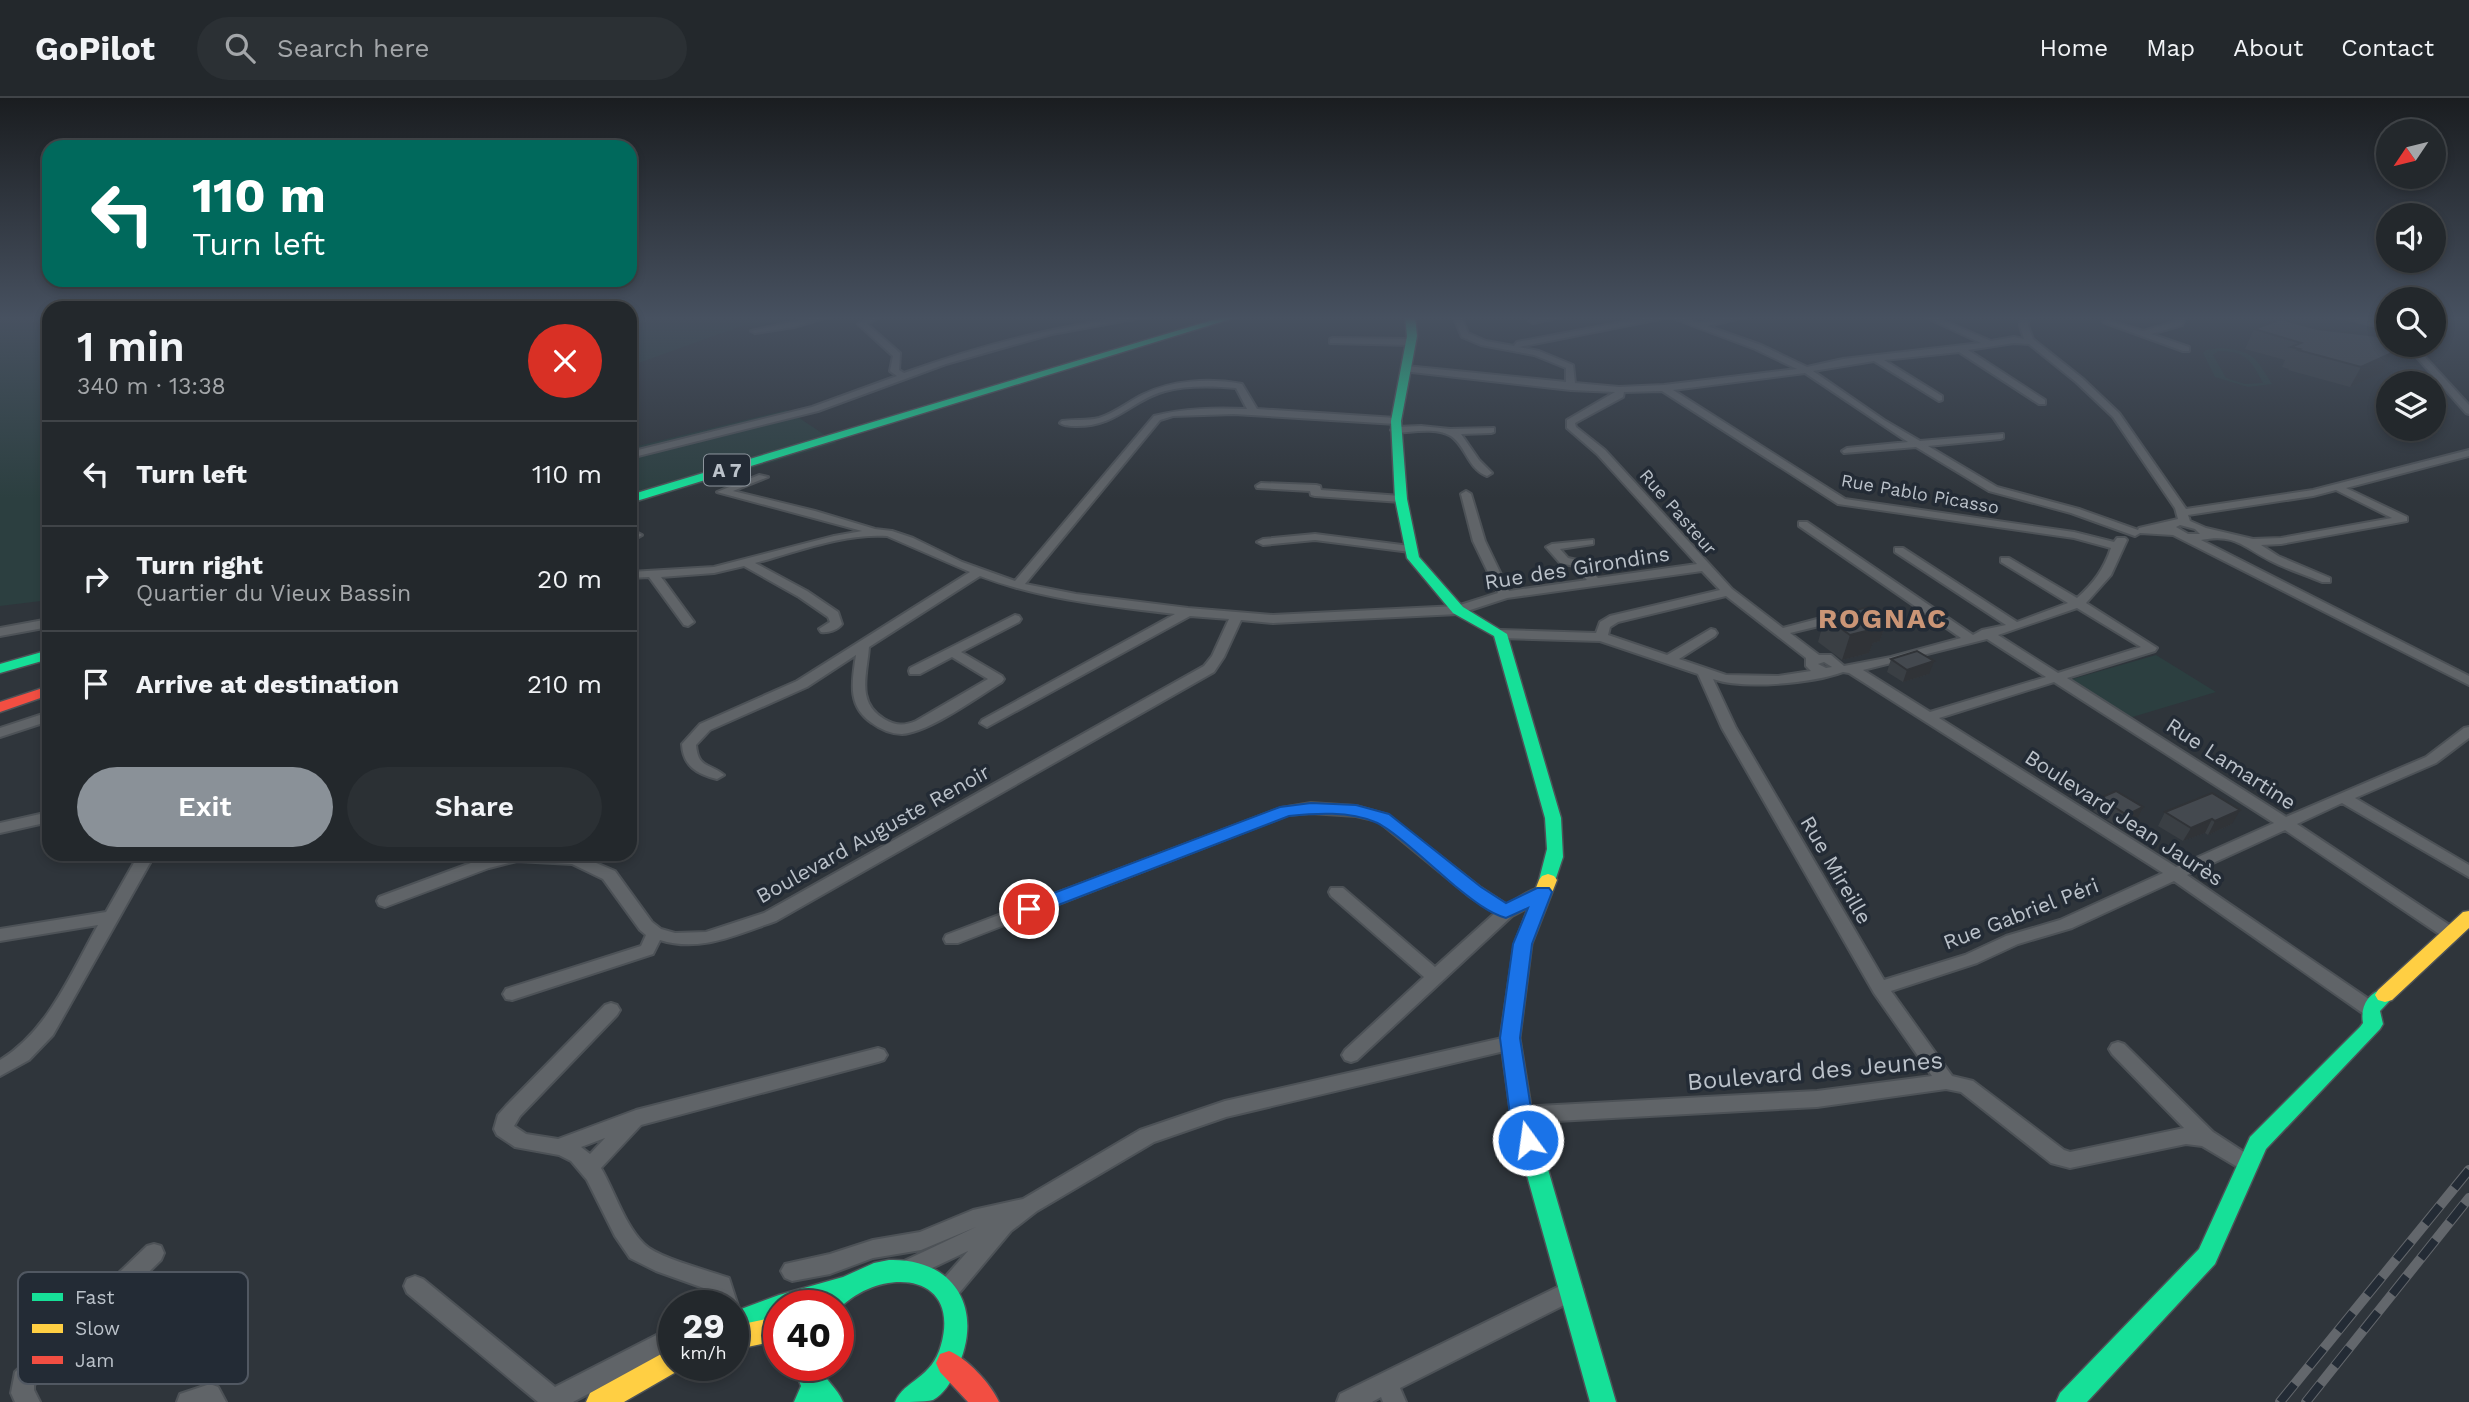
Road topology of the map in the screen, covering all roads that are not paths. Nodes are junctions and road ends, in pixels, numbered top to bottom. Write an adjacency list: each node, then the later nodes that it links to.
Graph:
1 (901, 377): 27 (street)
2 (984, 377): 29 (main road, A 7)
3 (1034, 377): 35 (main road, A 7)
4 (1405, 377): 21 (main road)
5 (1478, 377): 13 (street)
6 (1570, 377): 13 (street)
7 (1752, 377): 14 (street)
8 (1816, 377): 25 (street)
9 (1905, 377): 16 (street)
10 (2004, 377): 17 (street)
11 (2075, 377): 37 (street)
12 (2438, 377): 18 (street)
13 (1571, 387): 15 (street)
14 (1664, 388): 15 (street); 47 (street, Rue Pablo Picasso)
15 (1619, 390): 52 (street, Rue Pasteur)
16 (1939, 398)
17 (2042, 402)
18 (2469, 411)
19 (1254, 413): 20 (street); 21 (street); 58 (street)
20 (1065, 423)
21 (1396, 426): 23 (street); 36 (main road)
22 (1491, 430): 23 (street)
23 (1450, 432): 30 (street)
24 (2000, 436): 25 (street)
25 (1916, 445): 26 (street); 40 (street)
26 (1847, 451)
27 (637, 453)
28 (2469, 453): 33 (street)
29 (680, 467)
30 (1487, 473)
31 (763, 477): 41 (street, Rue des Girondins)
32 (1261, 486): 36 (street)
33 (2337, 487): 37 (street); 43 (street)
34 (1466, 494): 60 (street)
35 (637, 497)
36 (1401, 499): 46 (main road)
37 (2183, 518): 39 (street); 42 (street)
38 (1803, 524): 77 (street)
39 (2176, 530): 40 (street); 42 (street); 51 (street)
40 (2139, 531): 47 (street)
41 (875, 532): 50 (street); 53 (street, Rue des Girondins)
42 (2206, 534): 43 (street); 51 (street)
43 (2239, 538): 56 (street)
44 (1263, 542): 46 (street)
45 (1589, 542): 57 (street)
46 (1410, 549): 62 (main road)
47 (2115, 549): 61 (street)
48 (1899, 550): 69 (street)
49 (2005, 560): 61 (street)
50 (746, 562): 54 (street); 70 (street)
51 (2235, 563): 92 (street)
52 (1703, 567): 57 (street, Rue des Girondins); 59 (street, Rue Pasteur)
53 (978, 572): 58 (street, Rue des Girondins); 79 (street)
54 (654, 574): 55 (street); 67 (street)
55 (637, 575)
56 (2326, 580)
57 (1596, 583): 60 (street, Rue des Girondins)
58 (1017, 586): 63 (street, Rue des Girondins)
59 (1728, 592): 72 (street, Rue Pasteur); 76 (street)
60 (1505, 595): 62 (street, Rue des Girondins)
61 (2078, 604): 69 (street); 91 (street)
62 (1458, 610): 65 (street, Rue des Girondins); 74 (main road)
63 (1188, 612): 65 (street, Rue des Girondins); 98 (street)
64 (1848, 616): 72 (street)
65 (1236, 617): 117 (street, Boulevard Auguste Renoir)
66 (1015, 620): 80 (street)
67 (688, 622)
68 (42, 624): 71 (street)
69 (2014, 625): 75 (street)
70 (825, 629)
71 (0, 632)
72 (1780, 632): 83 (street, Rue Pasteur)
73 (1712, 633): 84 (street)
74 (1500, 634): 76 (street); 112 (main road)
75 (1986, 634): 77 (street); 91 (street, Rue Lamartine)
76 (1601, 637): 84 (street)
77 (1969, 638): 86 (street)
78 (42, 645): 81 (main road)
79 (863, 645): 80 (street); 101 (street)
80 (952, 652): 87 (street)
81 (0, 654)
82 (42, 656): 85 (main road)
83 (1815, 658): 86 (street, Rue Pasteur); 89 (street)
84 (1670, 659): 88 (street)
85 (0, 669)
86 (1845, 669): 89 (street); 96 (street, Boulevard Jean Jaurès)
87 (915, 671)
88 (1703, 671): 89 (street); 122 (street, Rue Mireille)
89 (1822, 671)
90 (42, 676): 93 (main road)
91 (2055, 676): 96 (street); 104 (street, Rue Lamartine)
92 (2469, 681)
93 (12, 685)
94 (42, 692): 95 (main road)
95 (0, 707)
96 (1929, 717): 110 (street, Boulevard Jean Jaurès)
97 (42, 718): 100 (street)
98 (987, 723)
99 (2469, 732): 102 (street, Rue Gabriel Péri)
100 (0, 733)
101 (717, 775)
102 (2343, 797): 104 (street, Rue Gabriel Péri); 109 (street)
103 (42, 819): 105 (street)
104 (2285, 823): 110 (street, Rue Gabriel Péri); 118 (street, Rue Lamartine)
105 (0, 828)
106 (143, 861): 115 (street)
107 (497, 861): 113 (street)
108 (578, 861): 117 (street)
109 (2469, 872)
110 (2177, 875): 122 (street, Rue Gabriel Péri); 124 (street, Boulevard Jean Jaurès)
111 (1337, 892): 121 (street)
112 (1543, 892): 114 (street); 126 (main road)
113 (385, 901)
114 (1506, 912): 120 (street); 121 (street)
115 (113, 917): 119 (street); 130 (street)
116 (2469, 917): 118 (main road)
117 (655, 933): 123 (street)
118 (2451, 934): 124 (main road)
119 (0, 935)
120 (951, 939)
121 (1435, 977): 129 (street)
122 (1880, 988): 131 (street, Rue Mireille)
123 (512, 993)
124 (2370, 1009): 136 (main road)
125 (611, 1010): 135 (street)
126 (1511, 1043): 132 (main road); 138 (street)
127 (2118, 1049): 134 (street)
128 (878, 1055): 133 (street)
129 (1350, 1055)
130 (0, 1069)
131 (1946, 1082): 132 (street, Boulevard des Jeunes); 134 (street, Boulevard des Jeunes)
132 (1521, 1115): 149 (main road)
133 (636, 1118): 135 (street); 137 (street)
134 (2206, 1138): 136 (street)
135 (558, 1147): 137 (street)
136 (2246, 1164): 167 (main road)
137 (588, 1169): 146 (street)
138 (1030, 1205): 139 (street); 142 (street)
139 (1006, 1223): 141 (street); 150 (street)
140 (154, 1253): 143 (street)
141 (906, 1270): 144 (main road); 150 (main road)
142 (792, 1271)
143 (134, 1272)
144 (849, 1284): 147 (main road); 148 (main road)
145 (415, 1286): 157 (street)
146 (722, 1290)
147 (830, 1290)
148 (843, 1290)
149 (1572, 1290): 155 (street); 166 (main road)
150 (947, 1292): 152 (main road)
151 (658, 1345): 157 (street)
152 (949, 1363): 158 (main road); 164 (main road)
153 (658, 1368): 162 (main road)
154 (23, 1384): 159 (street)
155 (1391, 1392): 165 (street)
156 (811, 1394): 163 (main road)
157 (552, 1401)
158 (916, 1401)
159 (29, 1402)
160 (188, 1402): 161 (street)
161 (215, 1402)
162 (599, 1402)
163 (830, 1402)
164 (986, 1402)
165 (1348, 1402)
166 (1603, 1402)
167 (2068, 1402)

